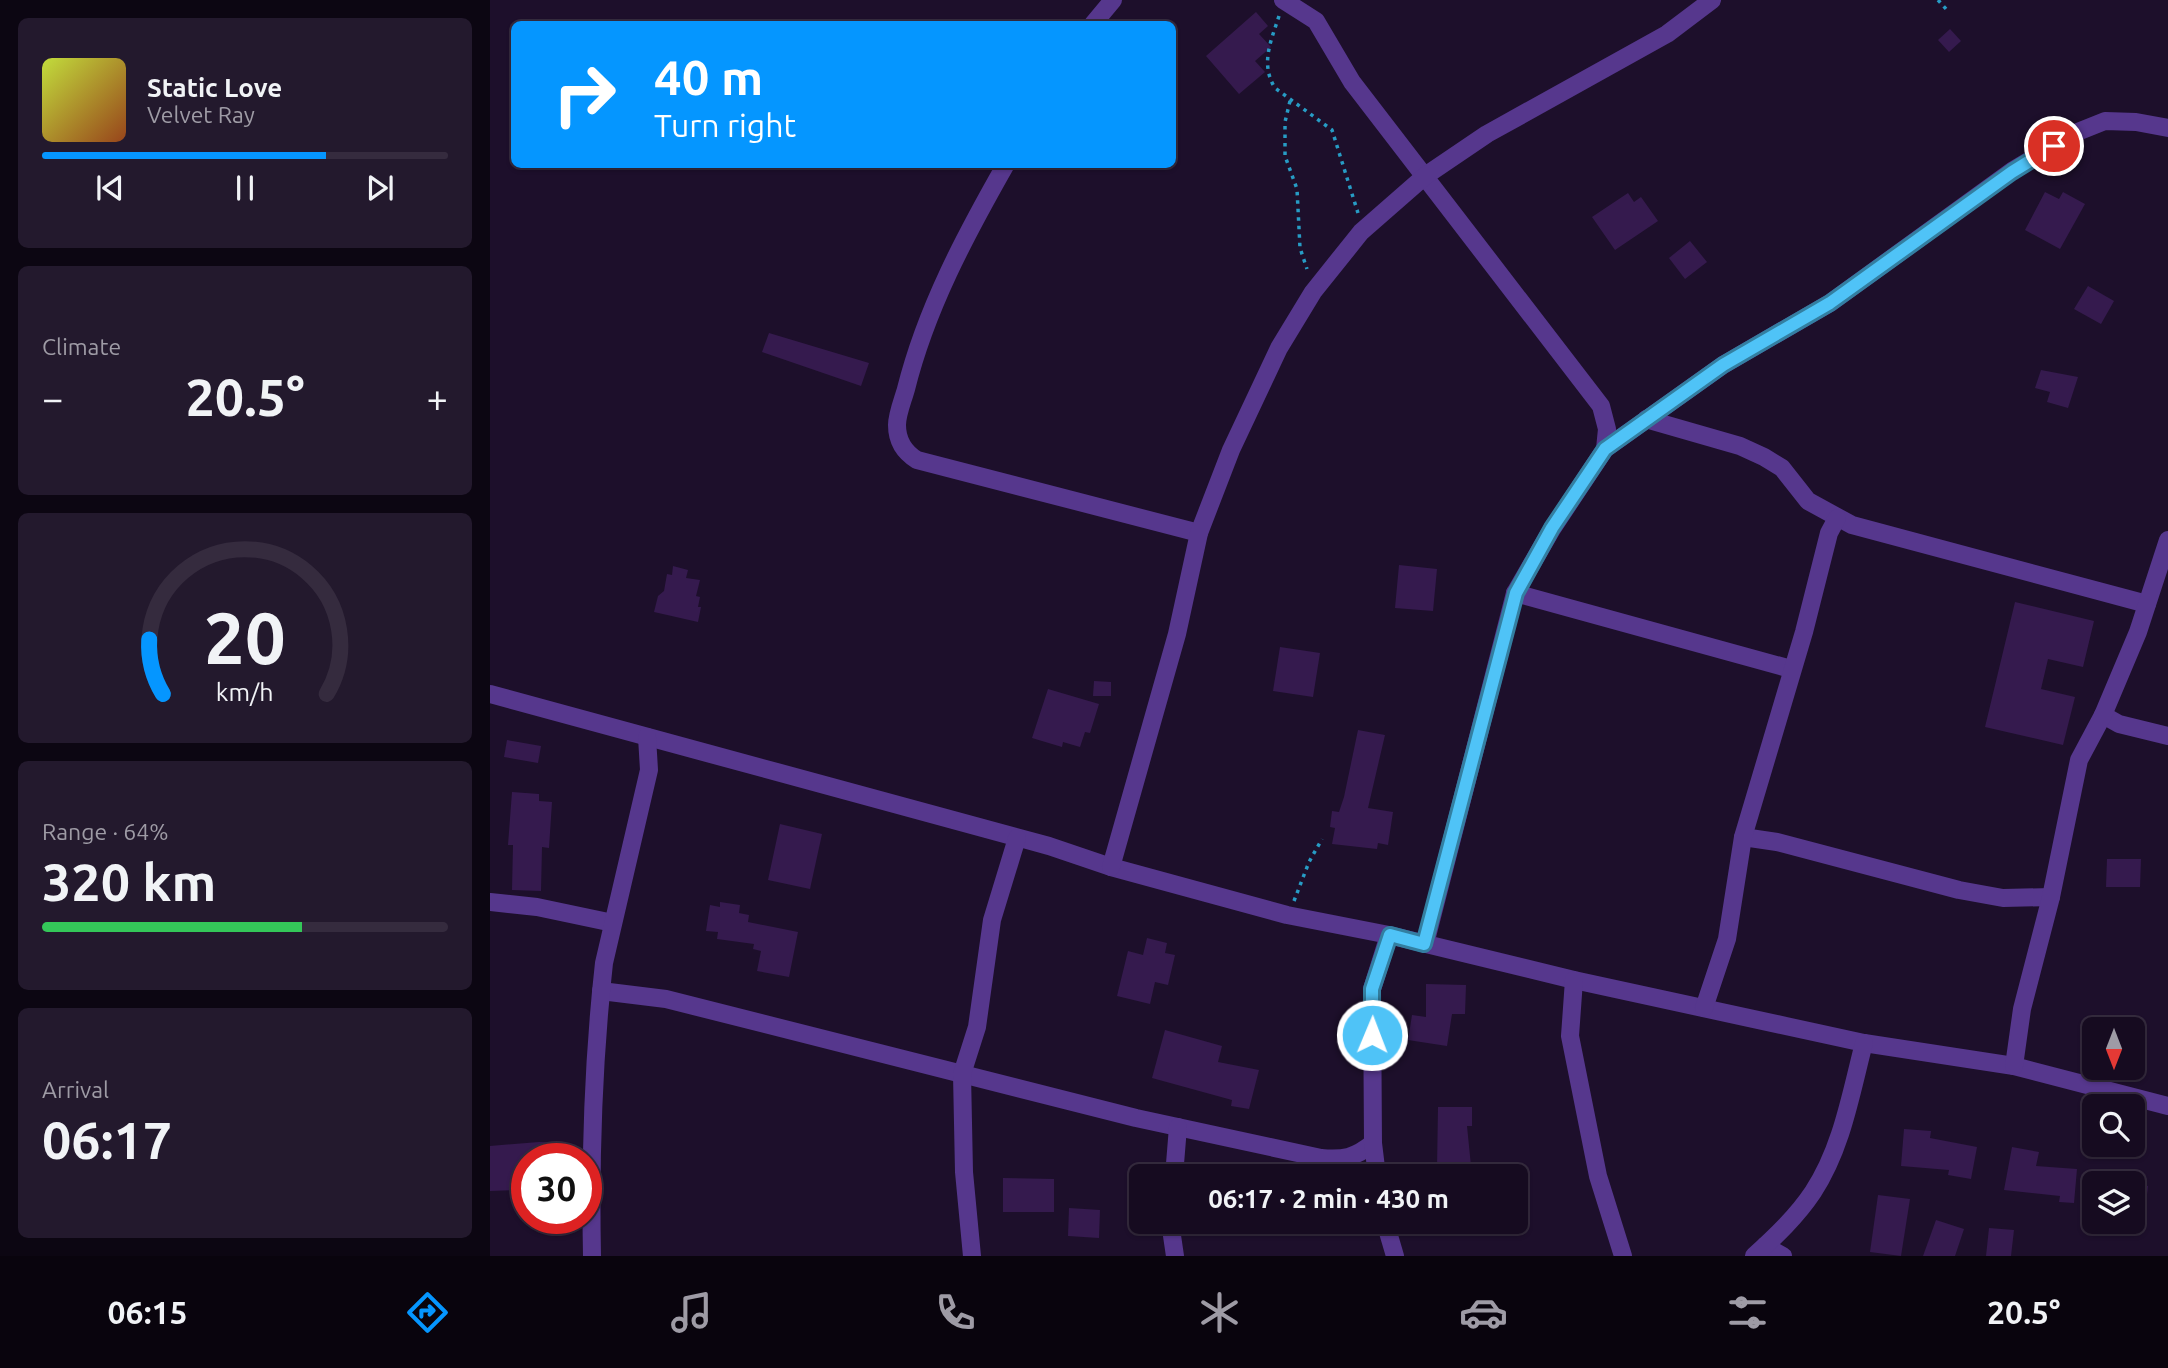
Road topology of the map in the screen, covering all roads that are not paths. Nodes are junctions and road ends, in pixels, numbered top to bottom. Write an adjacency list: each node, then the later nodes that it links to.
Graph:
1 (1113, 0): 4 (street)
2 (1283, 0): 7 (street)
3 (1712, 0): 7 (street)
4 (1096, 21)
5 (2168, 128): 8 (street)
6 (1004, 168): 11 (street)
7 (1424, 176): 9 (street); 11 (street)
8 (1646, 419): 9 (street); 10 (street)
9 (1605, 449): 13 (street)
10 (1837, 518): 14 (street); 15 (street)
11 (1199, 534): 22 (street)
12 (2168, 540): 14 (street)
13 (1516, 593): 15 (street); 27 (street)
14 (2147, 604): 17 (street)
15 (1791, 668): 20 (street)
16 (490, 694): 19 (street)
17 (2103, 715): 18 (street); 23 (street)
18 (2168, 736)
19 (647, 737): 21 (street); 25 (street)
20 (1744, 836): 23 (street); 30 (street)
21 (1017, 838): 22 (street); 33 (street)
22 (1111, 867): 26 (street)
23 (2051, 897): 32 (street)
24 (490, 902): 25 (street)
25 (613, 923): 29 (street)
26 (1390, 935): 27 (street); 36 (street)
27 (1424, 944): 28 (street)
28 (1574, 980): 30 (street); 46 (street)
29 (601, 991): 33 (street); 42 (street)
30 (1704, 1008): 31 (street)
31 (1864, 1043): 32 (street); 41 (street)
32 (2014, 1066): 34 (street)
33 (962, 1074): 35 (street); 43 (street)
34 (2168, 1106)
35 (1178, 1127): 36 (street); 37 (street)
36 (1373, 1143): 38 (street)
37 (1175, 1164)
38 (1376, 1164)
39 (1172, 1234): 44 (street)
40 (1389, 1234): 45 (street)
41 (1760, 1251): 47 (street)
42 (592, 1256)
43 (972, 1256)
44 (1175, 1256)
45 (1395, 1256)
46 (1623, 1256)
47 (1783, 1256)

